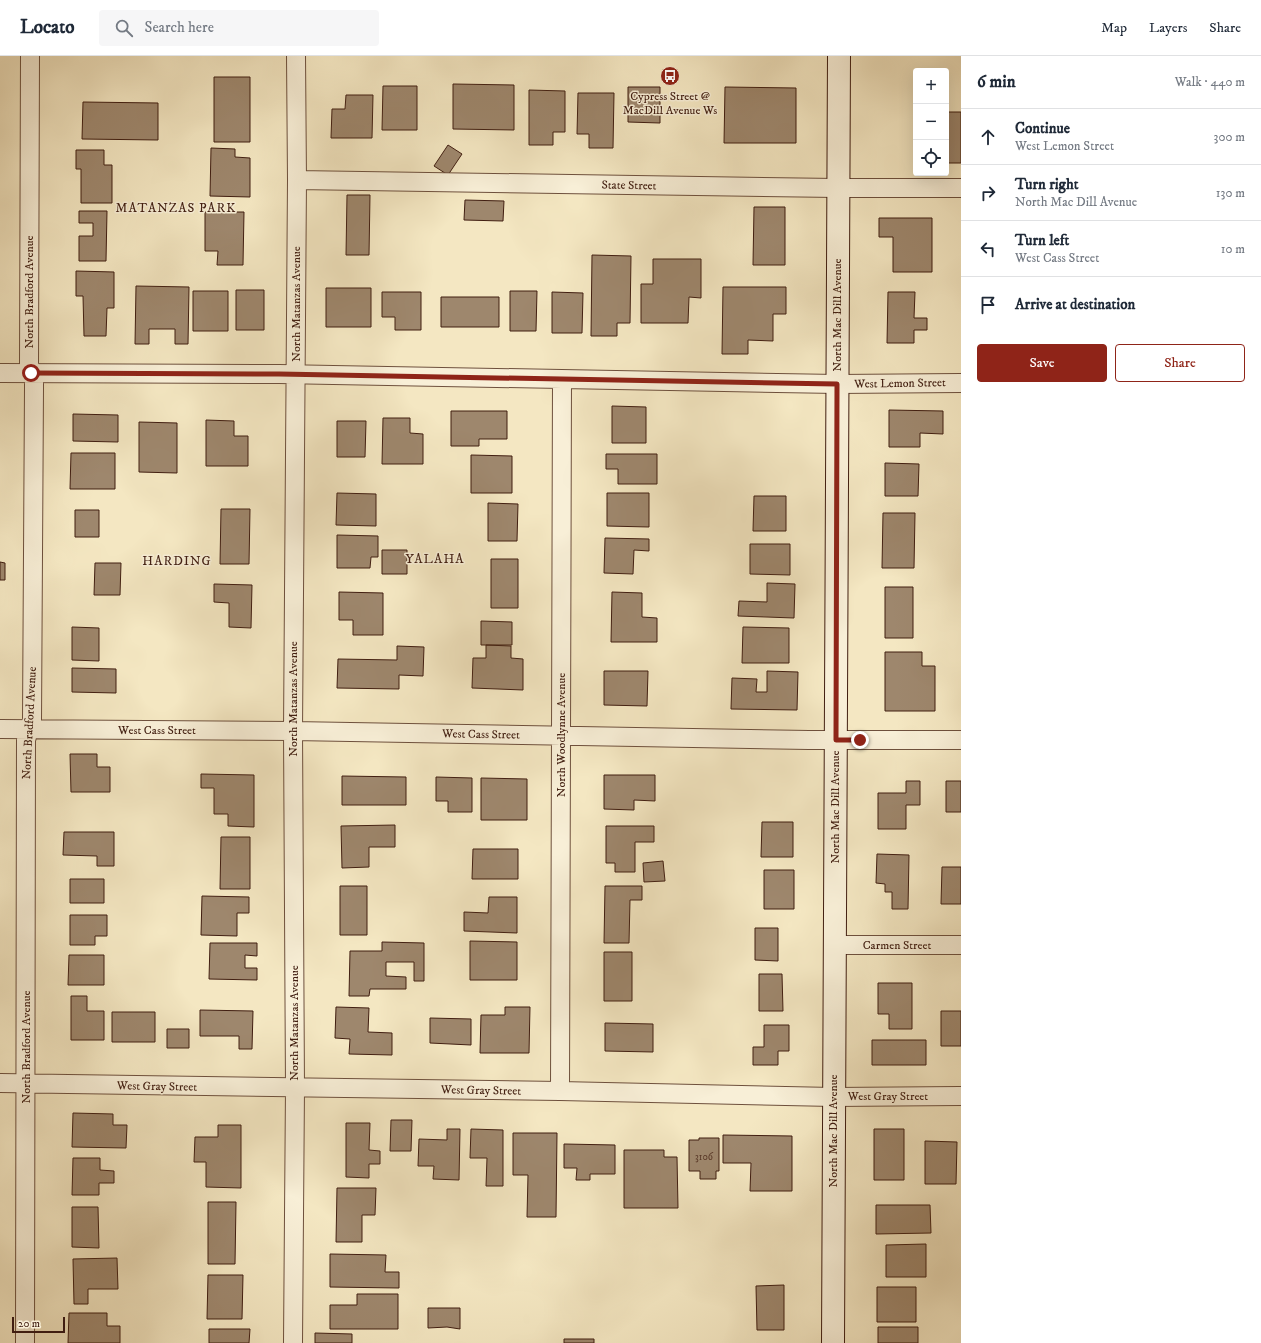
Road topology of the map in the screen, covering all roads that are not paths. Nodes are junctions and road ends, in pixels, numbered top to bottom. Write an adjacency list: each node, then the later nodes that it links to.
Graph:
1 (30, 56): 8 (street, North Bradford Avenue)
2 (296, 56): 4 (street, North Matanzas Avenue)
3 (839, 56): 5 (street, North Mac Dill Avenue)
4 (297, 180): 5 (street, State Street); 9 (street, North Matanzas Avenue)
5 (837, 188): 6 (street, State Street); 12 (street, North Mac Dill Avenue)
6 (961, 188)
7 (0, 373): 8 (street, West Lemon Street)
8 (31, 373): 9 (street, West Lemon Street); 14 (street, North Bradford Avenue)
9 (295, 375): 10 (street, West Lemon Street); 15 (street, North Matanzas Avenue)
10 (562, 380): 12 (street, West Lemon Street); 16 (street, North Woodlynne Avenue)
11 (961, 383): 12 (street, West Lemon Street)
12 (837, 384): 17 (street, North Mac Dill Avenue)
13 (0, 729): 14 (street, West Cass Street)
14 (30, 729): 15 (street, West Cass Street); 22 (street, North Bradford Avenue)
15 (293, 731): 16 (street, West Cass Street); 23 (street, North Matanzas Avenue)
16 (561, 736): 17 (street, West Cass Street); 24 (street, North Woodlynne Avenue)
17 (836, 740): 18 (street, West Cass Street); 19 (street, North Mac Dill Avenue)
18 (961, 740)
19 (834, 945): 20 (street, Carmen Street); 26 (street, North Mac Dill Avenue)
20 (961, 945)
21 (0, 1083): 22 (street, West Gray Street)
22 (26, 1084): 23 (street, West Gray Street); 27 (street, North Bradford Avenue)
23 (295, 1088): 24 (street, West Gray Street); 28 (street, North Matanzas Avenue)
24 (560, 1091): 26 (street, West Gray Street)
25 (961, 1096): 26 (street, West Gray Street)
26 (833, 1097): 29 (street, North Mac Dill Avenue)
27 (25, 1343)
28 (293, 1343)
29 (833, 1343)

